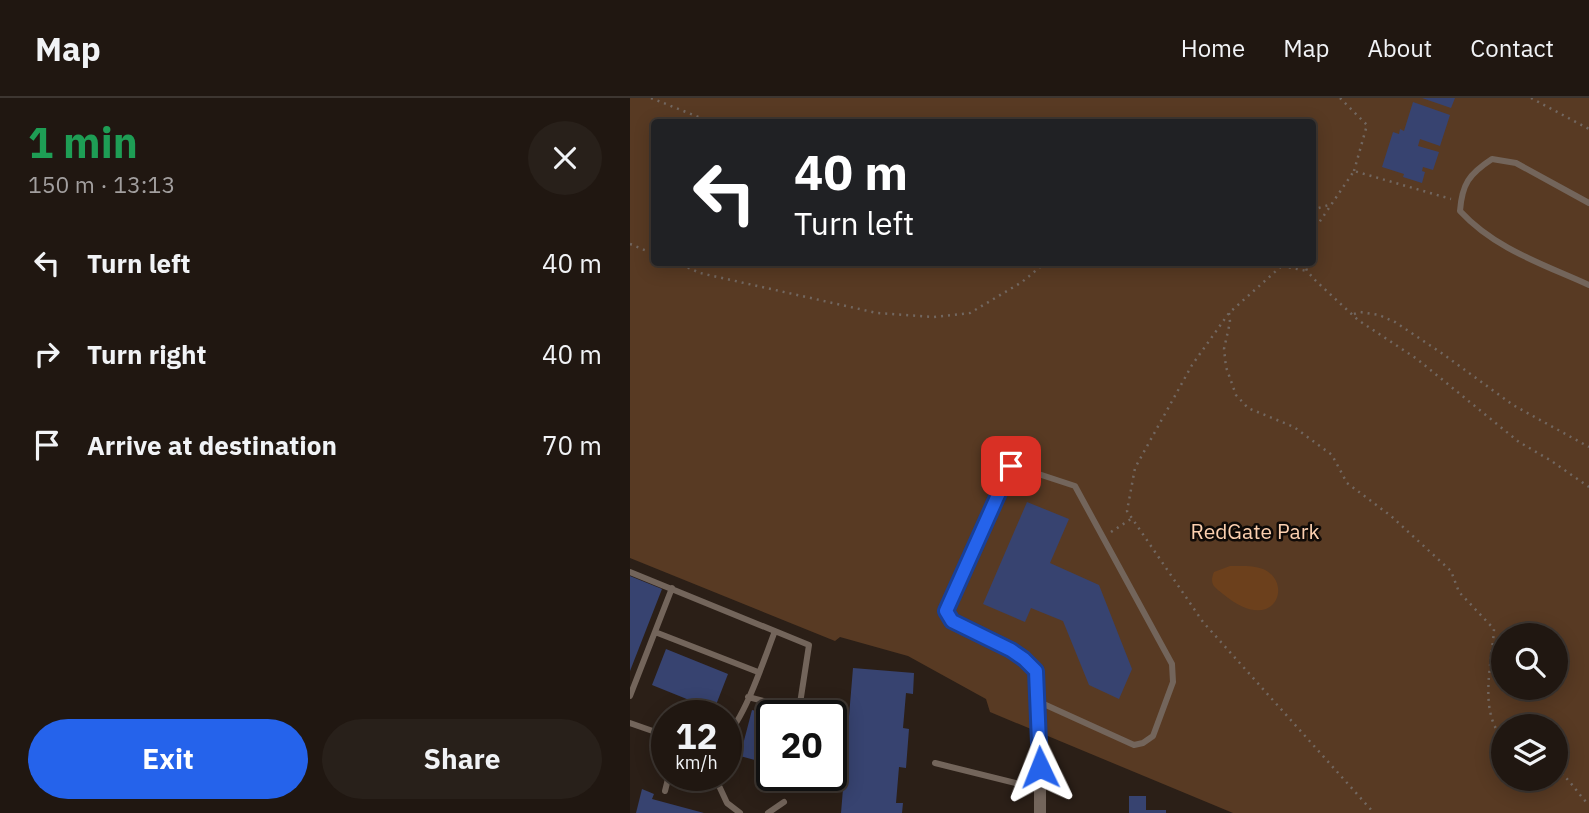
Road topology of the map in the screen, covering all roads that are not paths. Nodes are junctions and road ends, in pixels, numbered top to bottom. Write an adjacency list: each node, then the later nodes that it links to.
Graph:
1 (1589, 203): 2 (lane)
2 (1589, 285)
3 (630, 572): 4 (lane)
4 (671, 588): 5 (lane); 6 (lane)
5 (775, 631): 7 (lane); 9 (lane)
6 (654, 632): 7 (lane); 8 (lane)
7 (758, 672): 9 (lane)
8 (630, 696)
9 (748, 697): 11 (lane)
10 (1037, 701): 10 (lane); 15 (lane)
11 (742, 709)
12 (630, 723): 13 (lane)
13 (651, 730)
14 (935, 764): 15 (lane)
15 (1041, 789): 20 (street)
16 (721, 791): 18 (lane)
17 (784, 802): 19 (lane)
18 (740, 813)
19 (768, 813)
20 (1040, 813)

